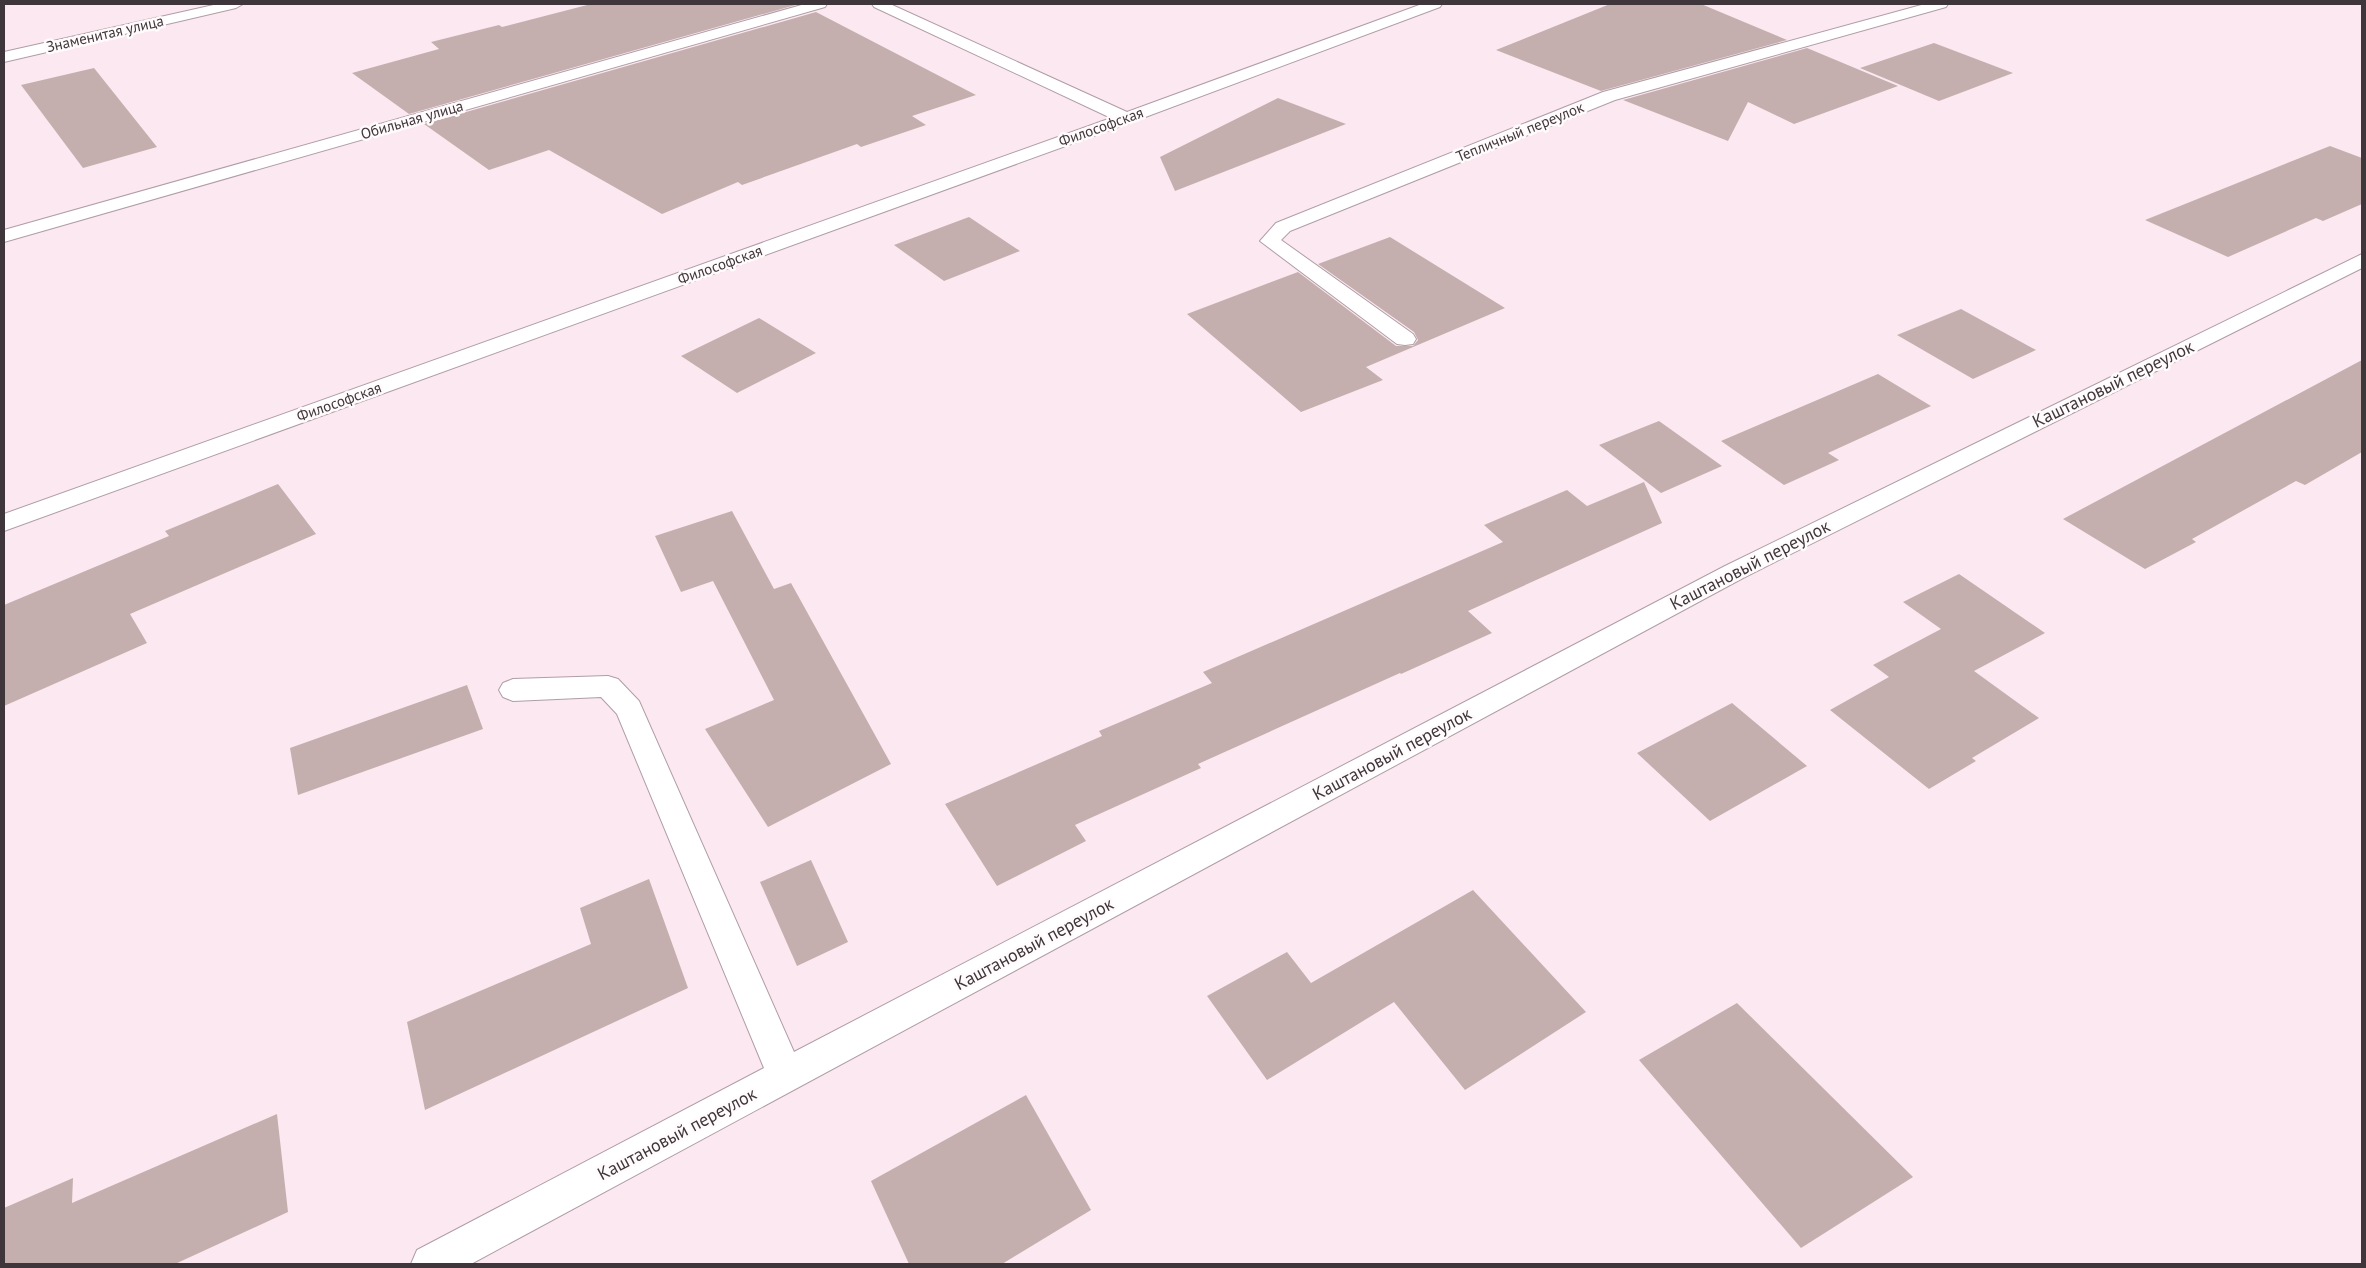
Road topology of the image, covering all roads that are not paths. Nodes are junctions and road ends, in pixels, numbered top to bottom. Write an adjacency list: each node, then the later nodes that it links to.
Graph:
1 (236, 4): 6 (street, Знаменитая улица)
2 (820, 4): 8 (street, Обильная улица)
3 (879, 4): 7 (street)
4 (1435, 4): 7 (street, Философская)
5 (1941, 4): 10 (street, Тепличный переулок)
6 (4, 57)
7 (1126, 118): 11 (street, Философская)
8 (4, 236)
9 (2362, 260): 13 (street, Каштановый переулок)
10 (1405, 339)
11 (4, 523)
12 (513, 690): 13 (street)
13 (786, 1076): 14 (street, Каштановый переулок)
14 (431, 1264)

